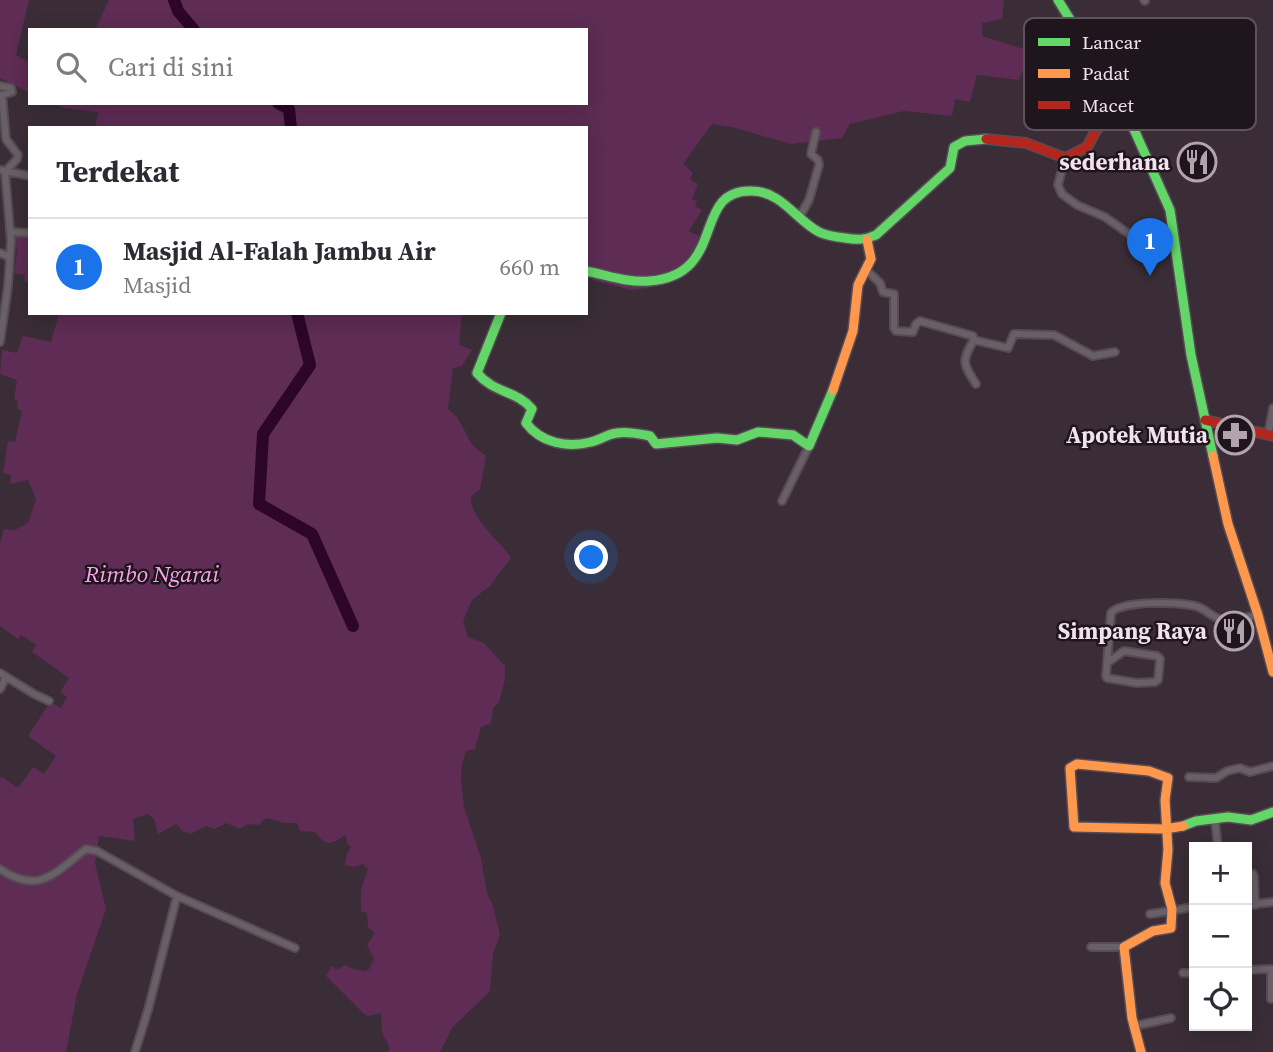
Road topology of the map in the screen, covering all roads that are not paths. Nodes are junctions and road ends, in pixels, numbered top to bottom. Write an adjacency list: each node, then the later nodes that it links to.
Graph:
1 (1072, 0): 2 (street)
2 (1060, 3): 3 (main road)
3 (1069, 18)
4 (0, 86): 9 (street)
5 (1096, 130): 8 (main road)
6 (1135, 130): 16 (main road)
7 (816, 132): 11 (street)
8 (1065, 158): 15 (main road); 16 (street)
9 (2, 171): 10 (street); 13 (street)
10 (28, 176)
11 (800, 216): 15 (main road); 20 (main road)
12 (1, 224): 13 (street)
13 (10, 230): 14 (street); 18 (street)
14 (28, 233)
15 (867, 240): 19 (main road)
16 (1176, 244): 27 (main road)
17 (0, 253): 18 (street)
18 (10, 257): 23 (street)
19 (866, 270): 22 (street); 29 (main road)
20 (588, 271)
21 (500, 315): 29 (main road)
22 (974, 340): 24 (street); 25 (street)
23 (0, 342)
24 (1115, 352)
25 (976, 384)
26 (1273, 408): 28 (street)
27 (1205, 420): 28 (main road); 31 (main road)
28 (1271, 435)
29 (809, 446): 30 (street)
30 (782, 501)
31 (1258, 615): 32 (street); 33 (main road)
32 (1107, 663): 32 (street)
33 (1273, 672)
34 (3, 675): 35 (street); 36 (street)
35 (0, 689)
36 (49, 701)
37 (1273, 766): 38 (street)
38 (1189, 777)
39 (1273, 812): 40 (main road)
40 (1215, 821): 41 (main road); 42 (street)
41 (1166, 829): 41 (main road); 49 (main road)
42 (1217, 842)
43 (0, 869): 45 (street)
44 (1252, 874): 47 (street)
45 (177, 896): 53 (street); 60 (street)
46 (1273, 902): 47 (street)
47 (1255, 905)
48 (1189, 907): 49 (street)
49 (1172, 909): 50 (street); 52 (main road)
50 (1150, 914)
51 (1091, 947): 52 (street)
52 (1124, 947): 59 (main road)
53 (295, 948)
54 (1252, 970): 57 (street)
55 (1183, 973): 56 (street)
56 (1189, 973)
57 (1271, 999)
58 (1171, 1018): 59 (street)
59 (1134, 1026): 61 (main road)
60 (135, 1052)
61 (1141, 1052)

